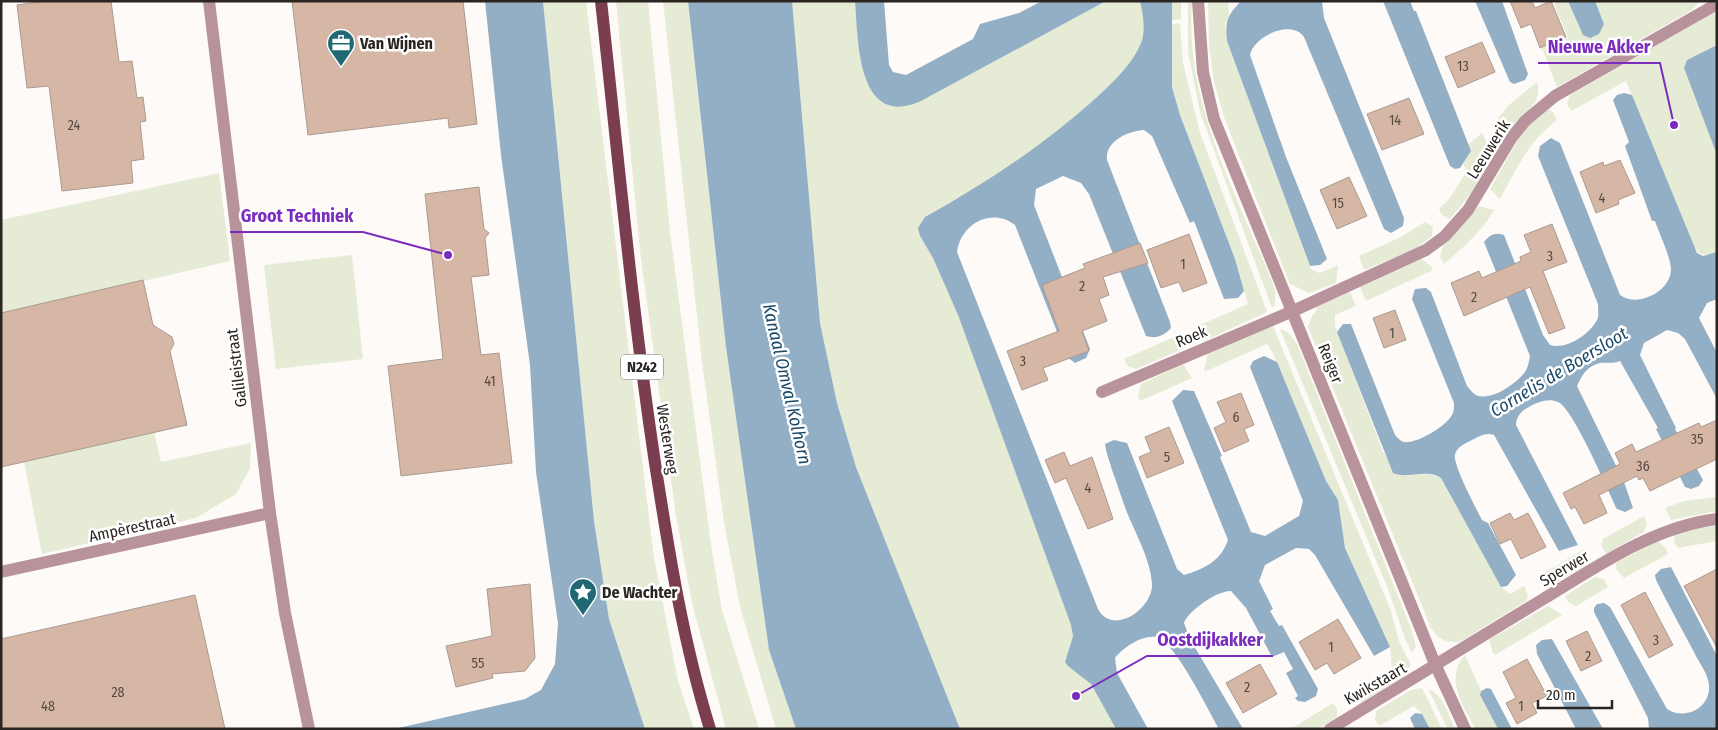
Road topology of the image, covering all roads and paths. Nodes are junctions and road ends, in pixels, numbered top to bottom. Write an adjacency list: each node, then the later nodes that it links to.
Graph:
1 (209, 1): 7 (street, Galileistraat)
2 (601, 1): 12 (main road, Westerweg / N242)
3 (1198, 1): 5 (street, Reiger)
4 (1717, 4): 5 (street, Leeuwerik)
5 (1292, 311): 6 (street, Roek); 10 (street, Reiger)
6 (1102, 392)
7 (270, 513): 9 (street, Ampèrestraat); 11 (street, Galileistraat)
8 (1717, 519): 10 (street, Sperwer)
9 (1, 572)
10 (1435, 664): 13 (street, Kwikstaart); 14 (street, Reiger)
11 (309, 729)
12 (710, 729)
13 (1330, 729)
14 (1465, 729)

